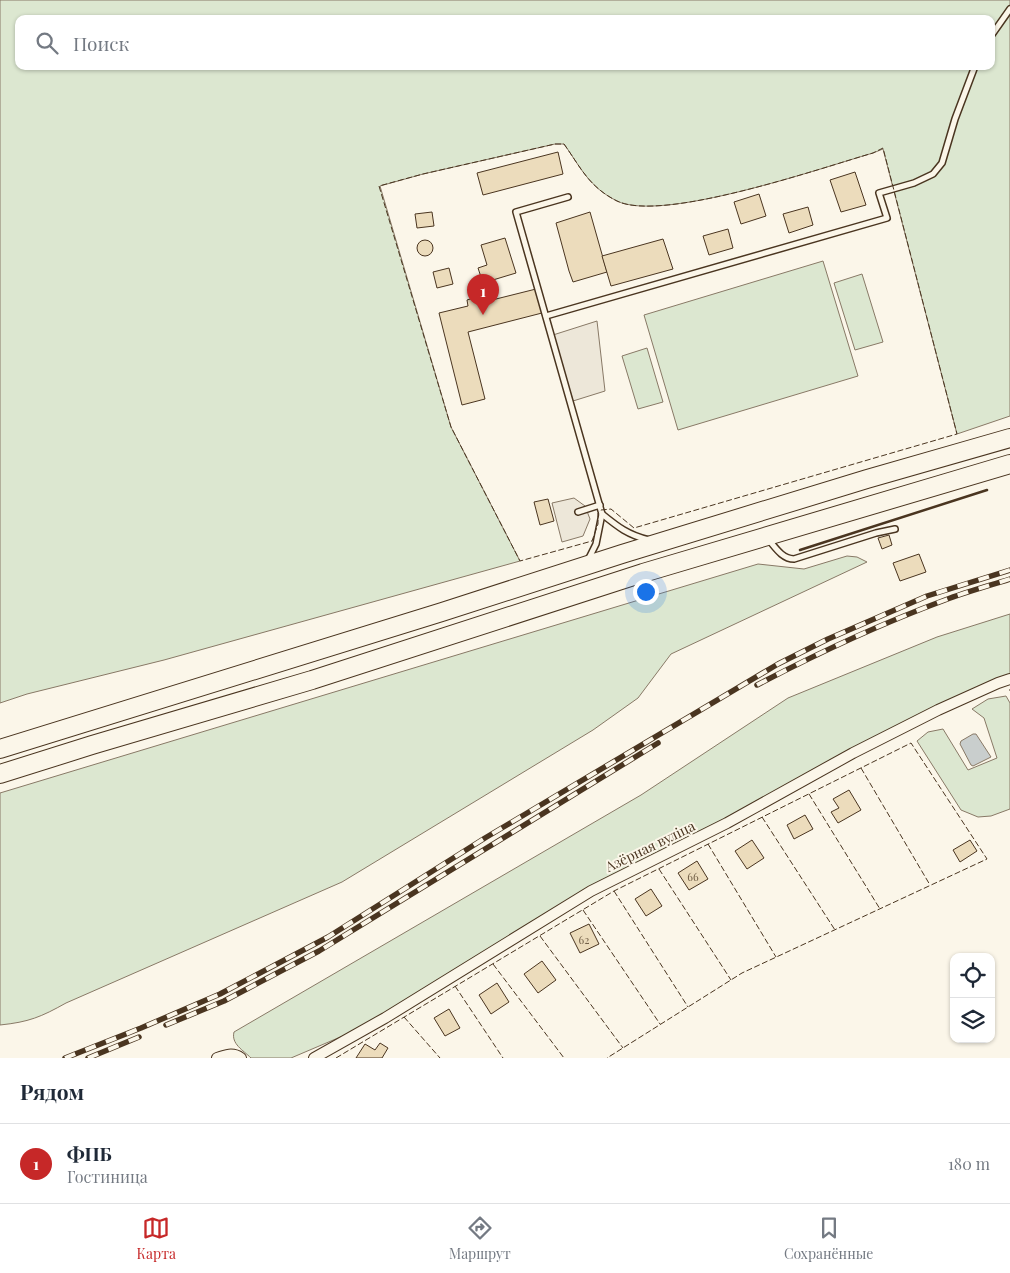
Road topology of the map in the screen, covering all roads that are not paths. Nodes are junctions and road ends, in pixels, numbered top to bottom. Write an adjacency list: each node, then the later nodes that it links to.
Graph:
1 (1010, 9): 2 (lane)
2 (995, 30)
3 (973, 70): 5 (lane)
4 (568, 197): 5 (lane)
5 (546, 316): 8 (lane)
6 (1010, 438): 13 (highway)
7 (1010, 464): 12 (highway)
8 (600, 505): 9 (lane); 10 (lane)
9 (578, 512)
10 (602, 514): 13 (lane); 14 (lane)
11 (895, 529): 12 (lane)
12 (766, 536): 17 (highway)
13 (660, 543): 14 (highway)
14 (585, 566): 16 (highway)
15 (1010, 679): 20 (street, Азёрная вуліца)
16 (0, 749)
17 (0, 774)
18 (217, 1058): 19 (street)
19 (241, 1058)
20 (314, 1058)

